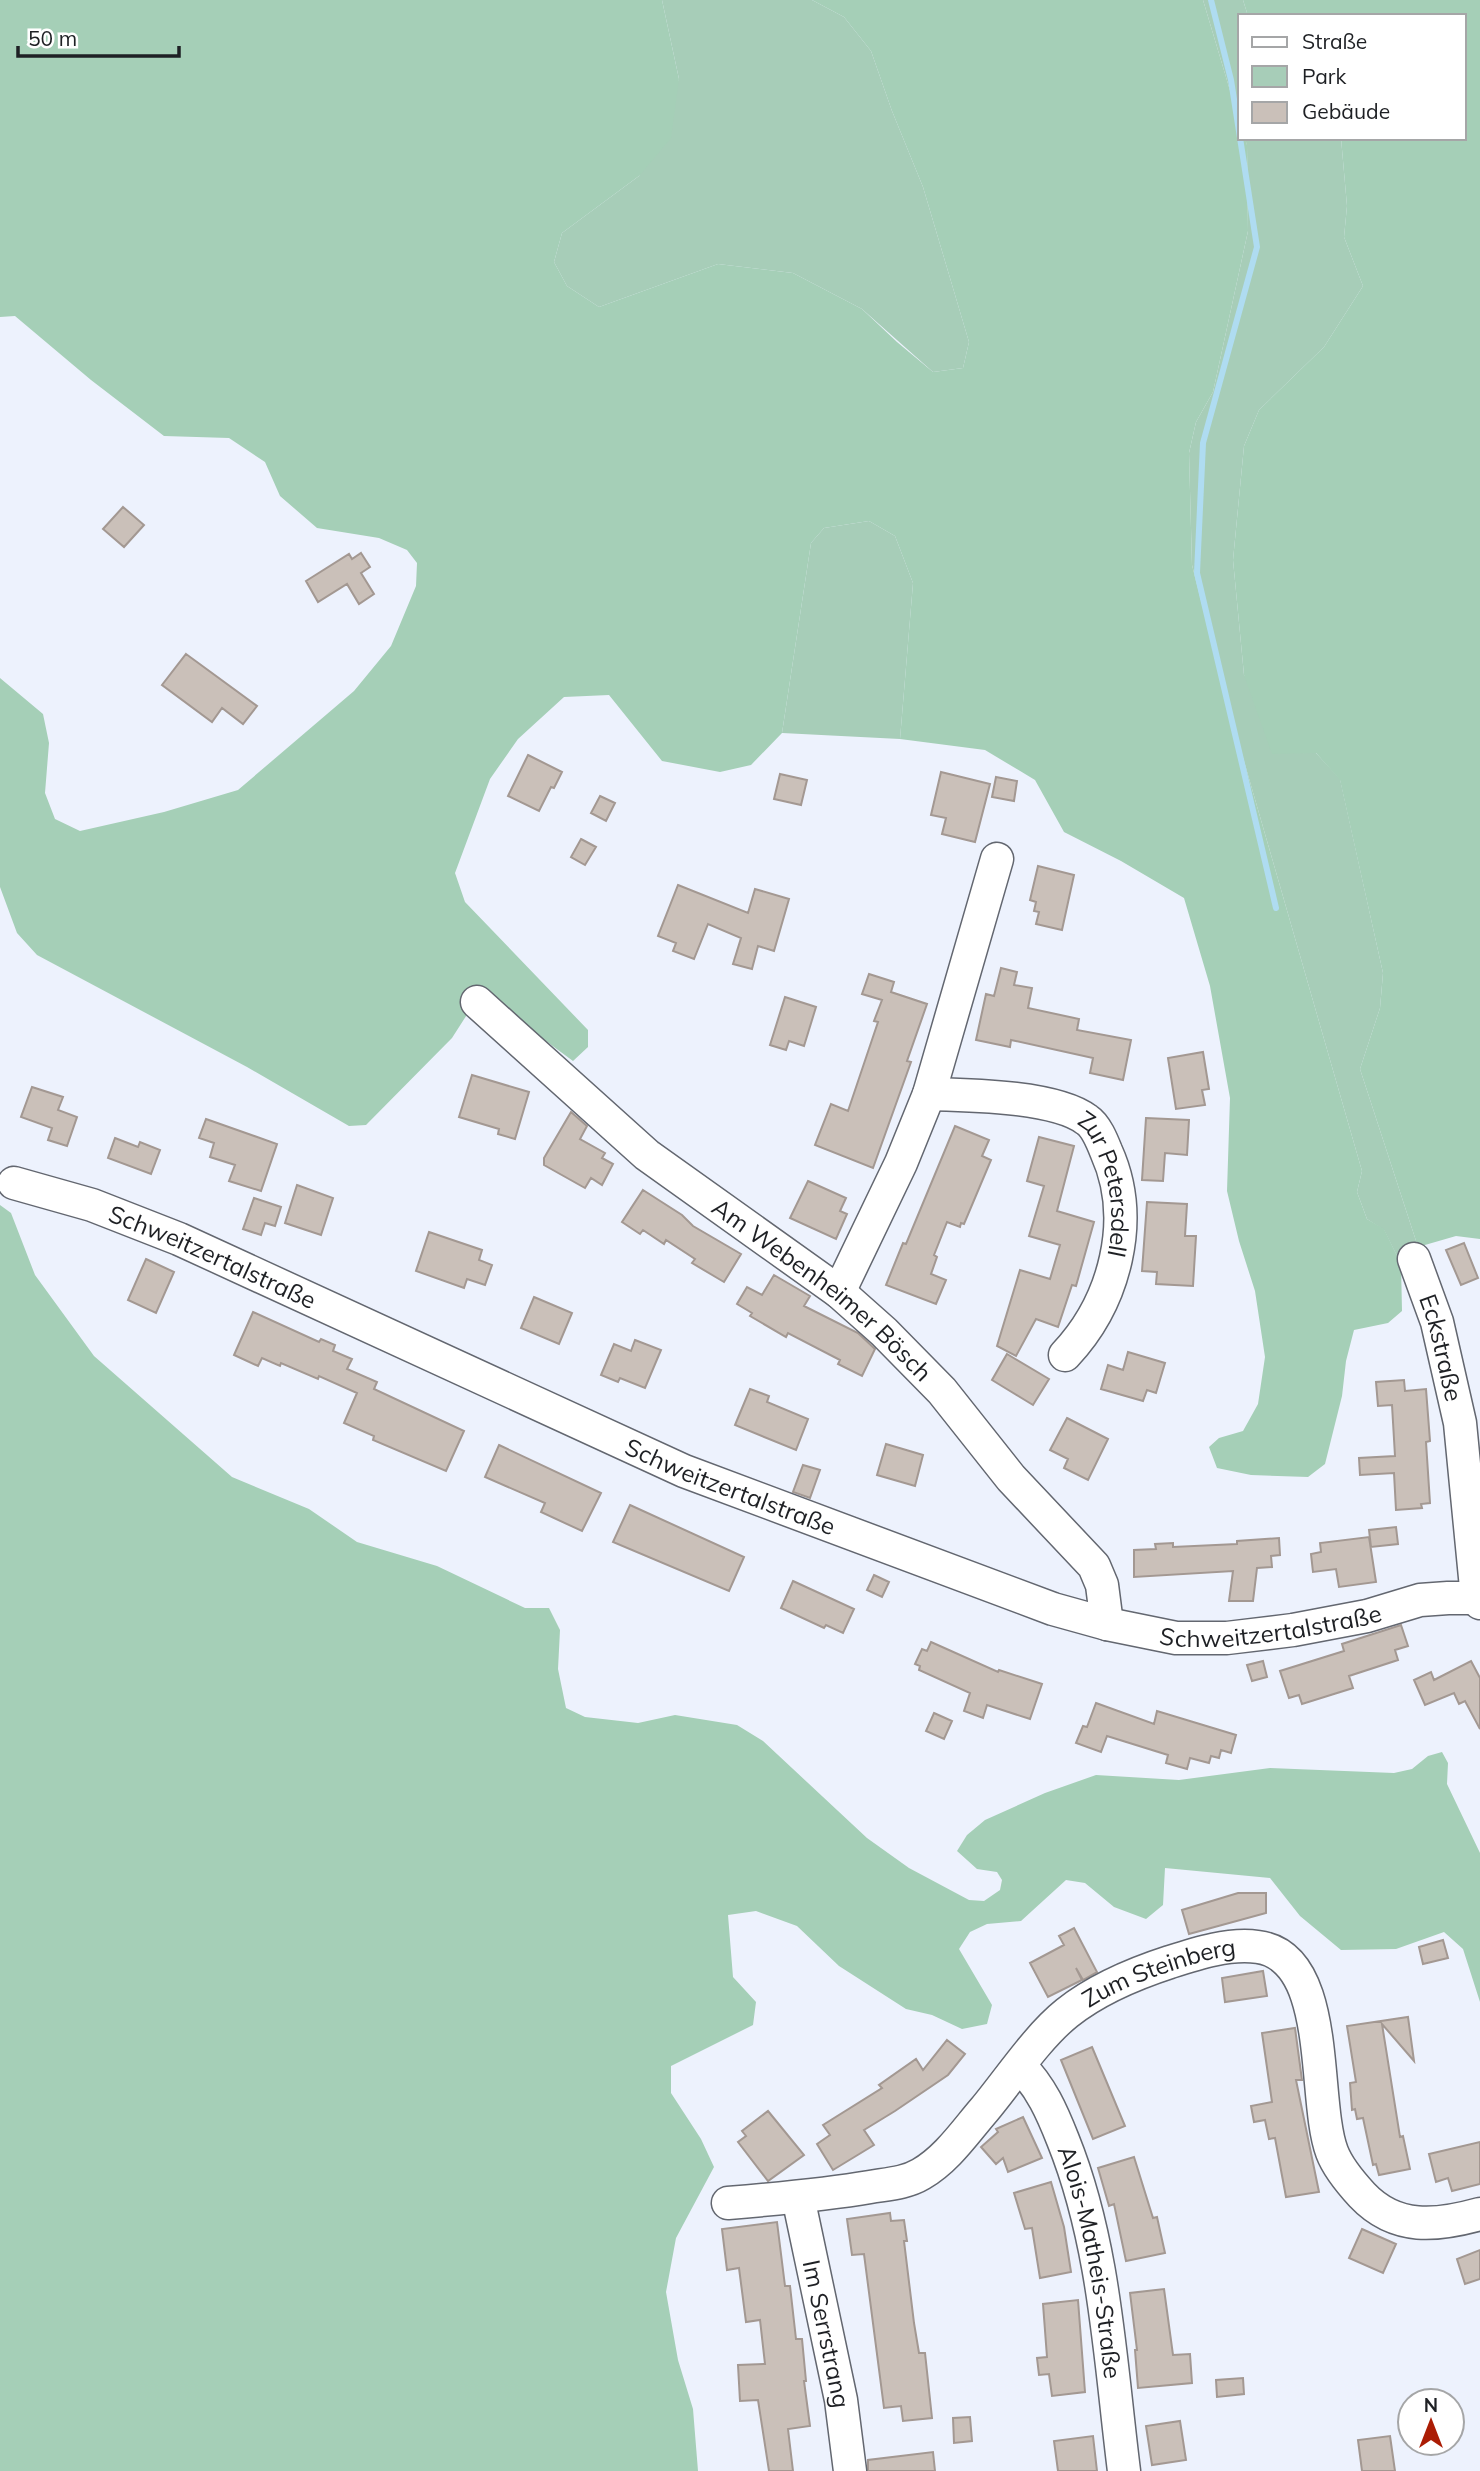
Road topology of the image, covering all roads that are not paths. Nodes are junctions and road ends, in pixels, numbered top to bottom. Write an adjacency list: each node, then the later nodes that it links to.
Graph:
1 (997, 859): 3 (street)
2 (477, 1002): 6 (street, Am Webenheimer Bösch)
3 (929, 1094): 6 (street); 7 (street, Zur Petersdell)
4 (14, 1183): 9 (street, Schweitzertalstraße)
5 (1414, 1259): 8 (street, Eckstraße)
6 (839, 1292): 9 (street, Am Webenheimer Bösch)
7 (1065, 1355)
8 (1479, 1601): 9 (street, Schweitzertalstraße)
9 (1107, 1624)
10 (1020, 2066): 11 (street, Zum Steinberg); 13 (street, Zum Steinberg); 15 (street, Alois-Matheis-Straße)
11 (797, 2197): 12 (street, Zum Steinberg); 14 (street, Im Serrstrang)
12 (728, 2203)
13 (1480, 2214)
14 (850, 2471)
15 (1124, 2471)

